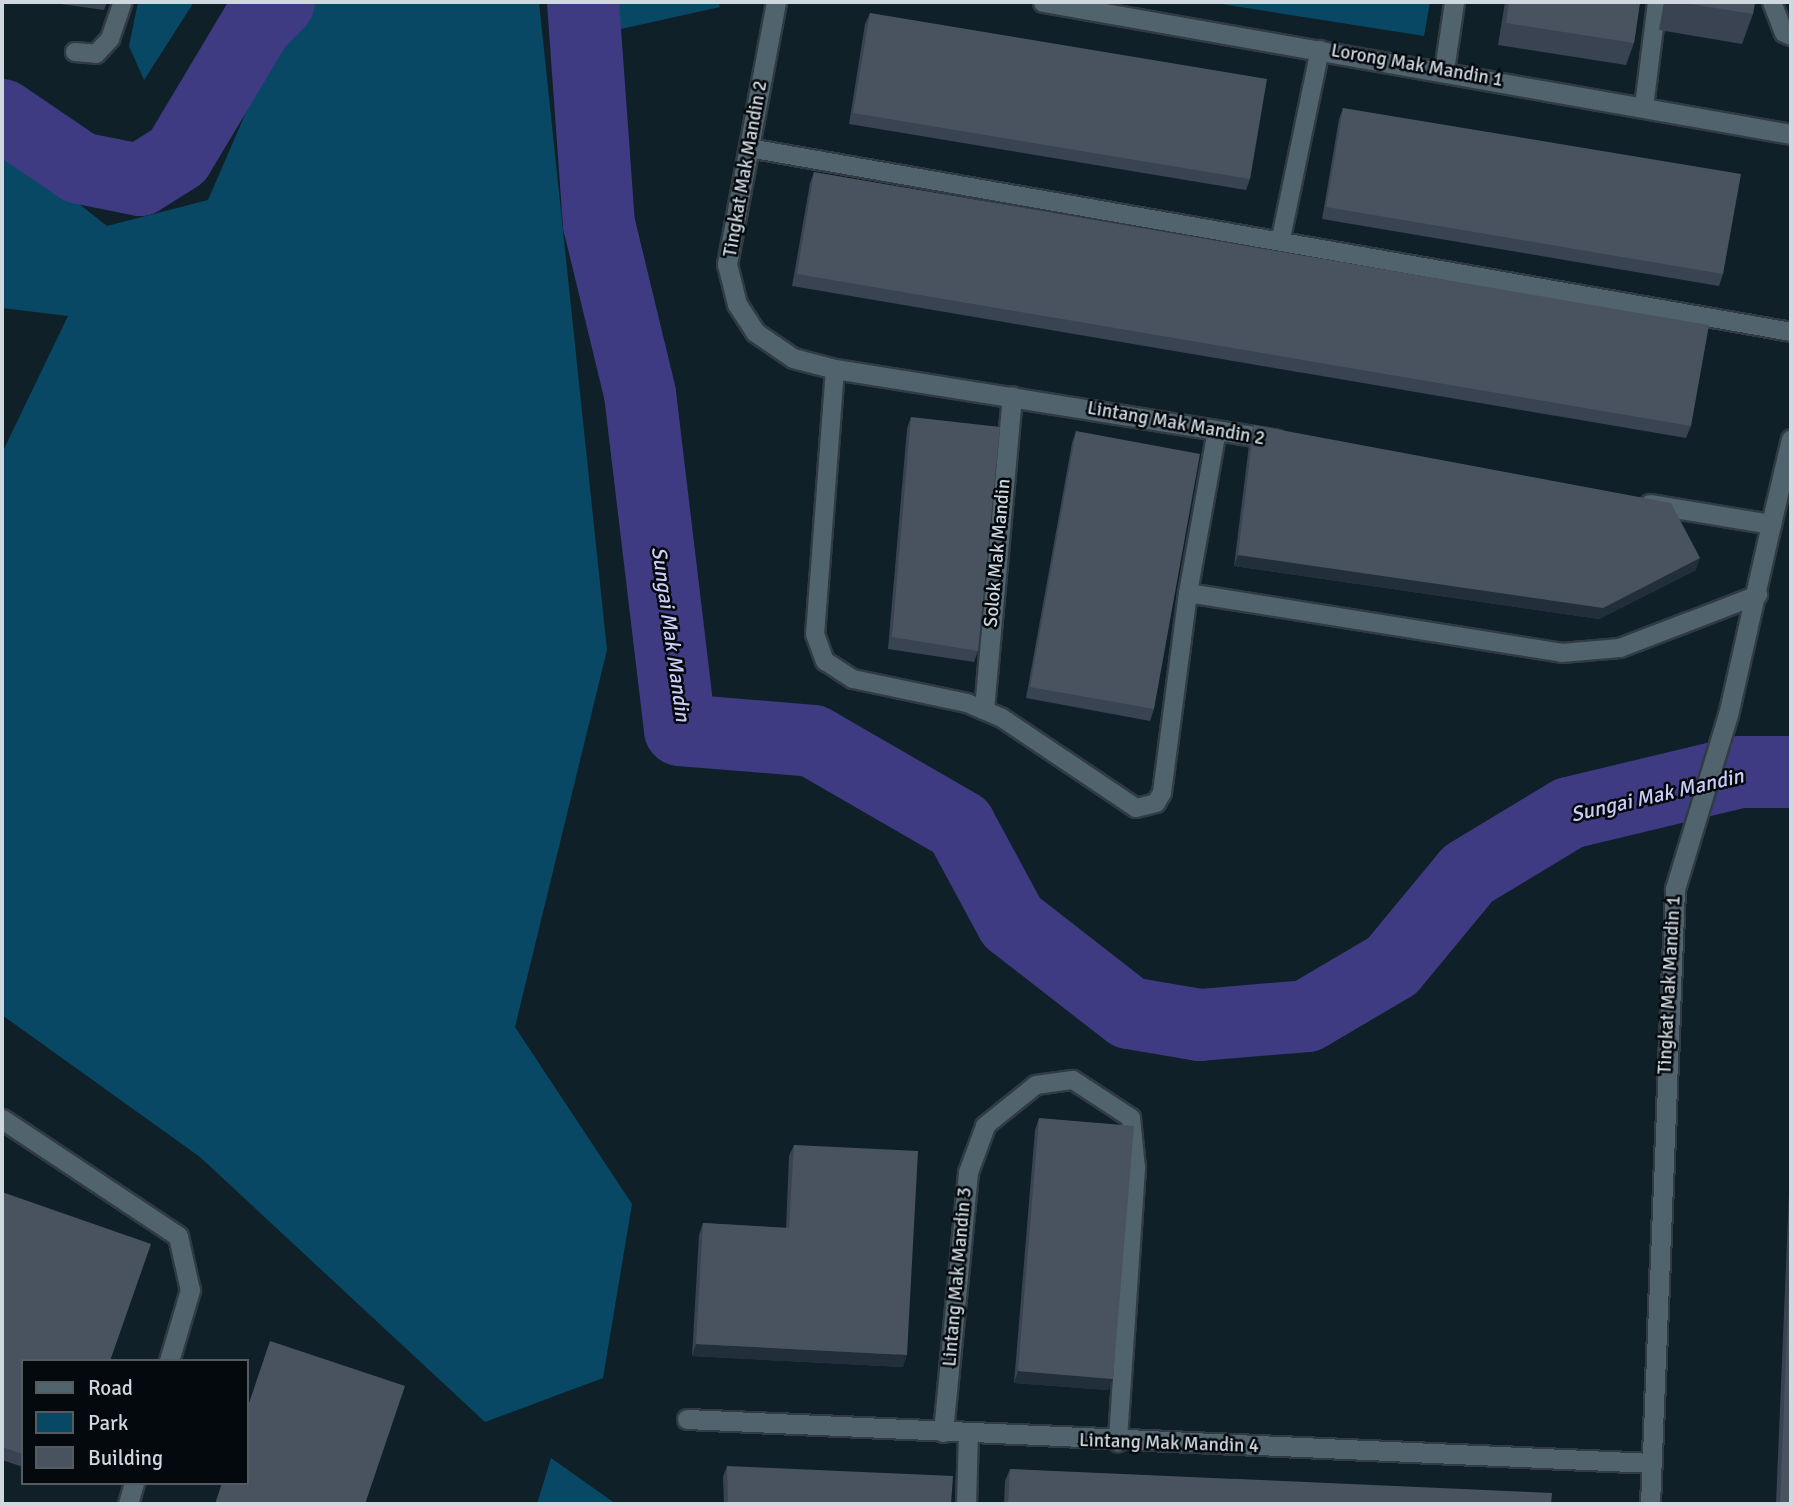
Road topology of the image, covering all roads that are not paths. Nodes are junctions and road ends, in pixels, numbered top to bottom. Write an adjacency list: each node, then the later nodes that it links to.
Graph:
1 (123, 2): 10 (lane)
2 (776, 2): 14 (street, Tingkat Mak Mandin 2)
3 (1043, 2): 7 (street, Lorong Mak Mandin 1)
4 (1454, 2): 11 (street)
5 (1657, 2): 12 (lane)
6 (1772, 2): 8 (lane)
7 (1148, 10): 9 (street, Lorong Mak Mandin 1)
8 (1791, 36)
9 (1320, 50): 11 (street, Lorong Mak Mandin 1); 15 (lane)
10 (75, 52)
11 (1444, 70): 12 (street, Lorong Mak Mandin 1)
12 (1644, 107): 13 (street, Lorong Mak Mandin 1)
13 (1791, 134)
14 (749, 148): 15 (lane); 16 (street, Tingkat Mak Mandin 2)
15 (1281, 238): 17 (lane)
16 (755, 332): 18 (street, Lintang Mak Mandin 2)
17 (1791, 332)
18 (835, 369): 19 (street, Lintang Mak Mandin 2); 27 (lane)
19 (1012, 396): 20 (street, Lintang Mak Mandin 2); 27 (street, Solok Mak Mandin)
20 (1217, 431): 22 (street, Lintang Mak Mandin 2); 25 (lane)
21 (1791, 439): 24 (street, Tingkat Mak Mandin 1)
22 (1298, 444)
23 (1622, 499): 24 (street)
24 (1771, 524): 26 (street, Tingkat Mak Mandin 1)
25 (1188, 593): 26 (lane); 27 (lane)
26 (1758, 595): 35 (street, Tingkat Mak Mandin 1)
27 (984, 709)
28 (2, 1119): 30 (street)
29 (985, 1126): 32 (street, Lintang Mak Mandin 3); 34 (lane)
30 (170, 1359)
31 (687, 1419): 32 (street, Lintang Mak Mandin 4)
32 (943, 1432): 33 (street, Lintang Mak Mandin 4)
33 (968, 1434): 34 (street, Lintang Mak Mandin 4); 38 (street)
34 (1118, 1442): 35 (street, Lintang Mak Mandin 4)
35 (1651, 1463): 39 (street, Tingkat Mak Mandin 1)
36 (133, 1485): 37 (street)
37 (128, 1504)
38 (966, 1504)
39 (1650, 1504)

